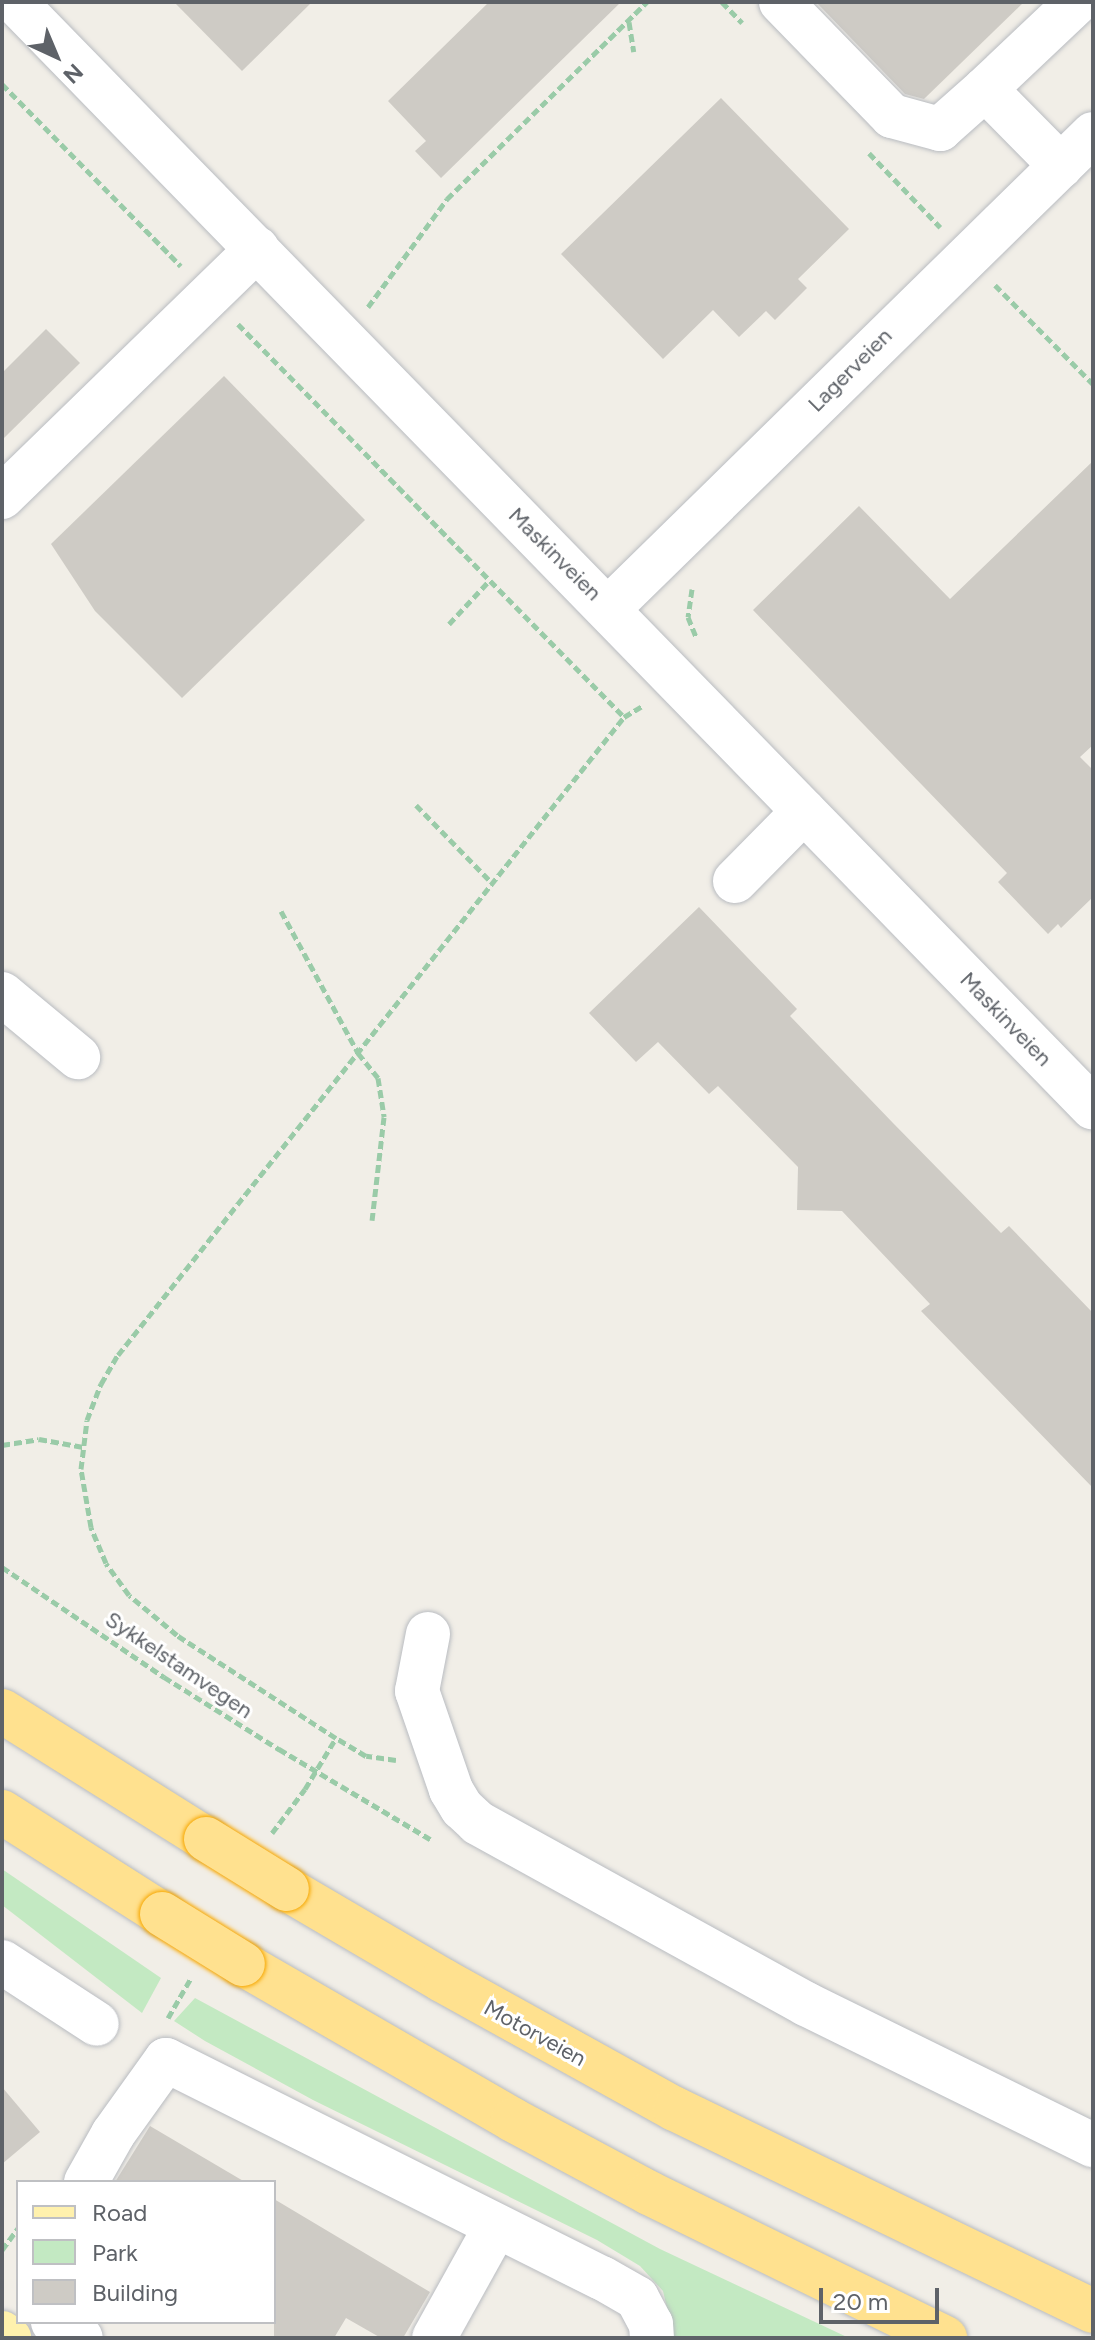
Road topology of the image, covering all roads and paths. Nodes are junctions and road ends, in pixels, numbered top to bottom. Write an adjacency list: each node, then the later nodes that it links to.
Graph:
1 (15, 2): 11 (street, Maskinveien)
2 (647, 2): 5 (path)
3 (781, 2): 8 (street)
4 (1077, 2): 8 (street)
5 (628, 21): 6 (path); 14 (path)
6 (634, 52)
7 (2, 84): 13 (path)
8 (985, 89): 10 (street)
9 (1093, 134): 10 (street, Lagerveien)
10 (1061, 166): 18 (street, Lagerveien)
11 (257, 249): 13 (street); 18 (street, Maskinveien)
12 (992, 281): 15 (path)
13 (209, 294): 16 (street); 17 (path)
14 (361, 316)
15 (1093, 384)
16 (2, 497)
17 (489, 581): 19 (path); 21 (path)
18 (608, 609): 23 (street, Maskinveien)
19 (449, 624)
20 (652, 700): 21 (path)
21 (624, 717): 25 (path)
22 (416, 805): 25 (path)
23 (804, 811): 24 (street); 30 (street, Maskinveien)
24 (735, 881)
25 (493, 884): 28 (path)
26 (281, 911): 28 (path)
27 (2, 994): 29 (street)
28 (358, 1053): 31 (path); 33 (path)
29 (78, 1057)
30 (1093, 1108)
31 (372, 1220)
32 (2, 1445): 33 (path)
33 (83, 1447): 37 (path)
34 (2, 1567): 38 (path, Sykkelstamvegen, bridge)
35 (428, 1634): 37 (street)
36 (2, 1711): 47 (highway, Motorveien, bridge)
37 (436, 1747): 42 (street)
38 (341, 1786)
39 (2, 1812): 54 (highway, bridge)
40 (2, 1962): 41 (street)
41 (97, 2024)
42 (1093, 2145)
43 (87, 2180): 44 (street)
44 (496, 2226): 52 (street); 53 (street)
45 (16, 2231): 46 (path)
46 (2, 2250)
47 (1093, 2311)
48 (56, 2324): 51 (street)
49 (2, 2333): 50 (main road)
50 (9, 2338)
51 (81, 2338)
52 (434, 2338)
53 (652, 2338)
54 (945, 2338)

